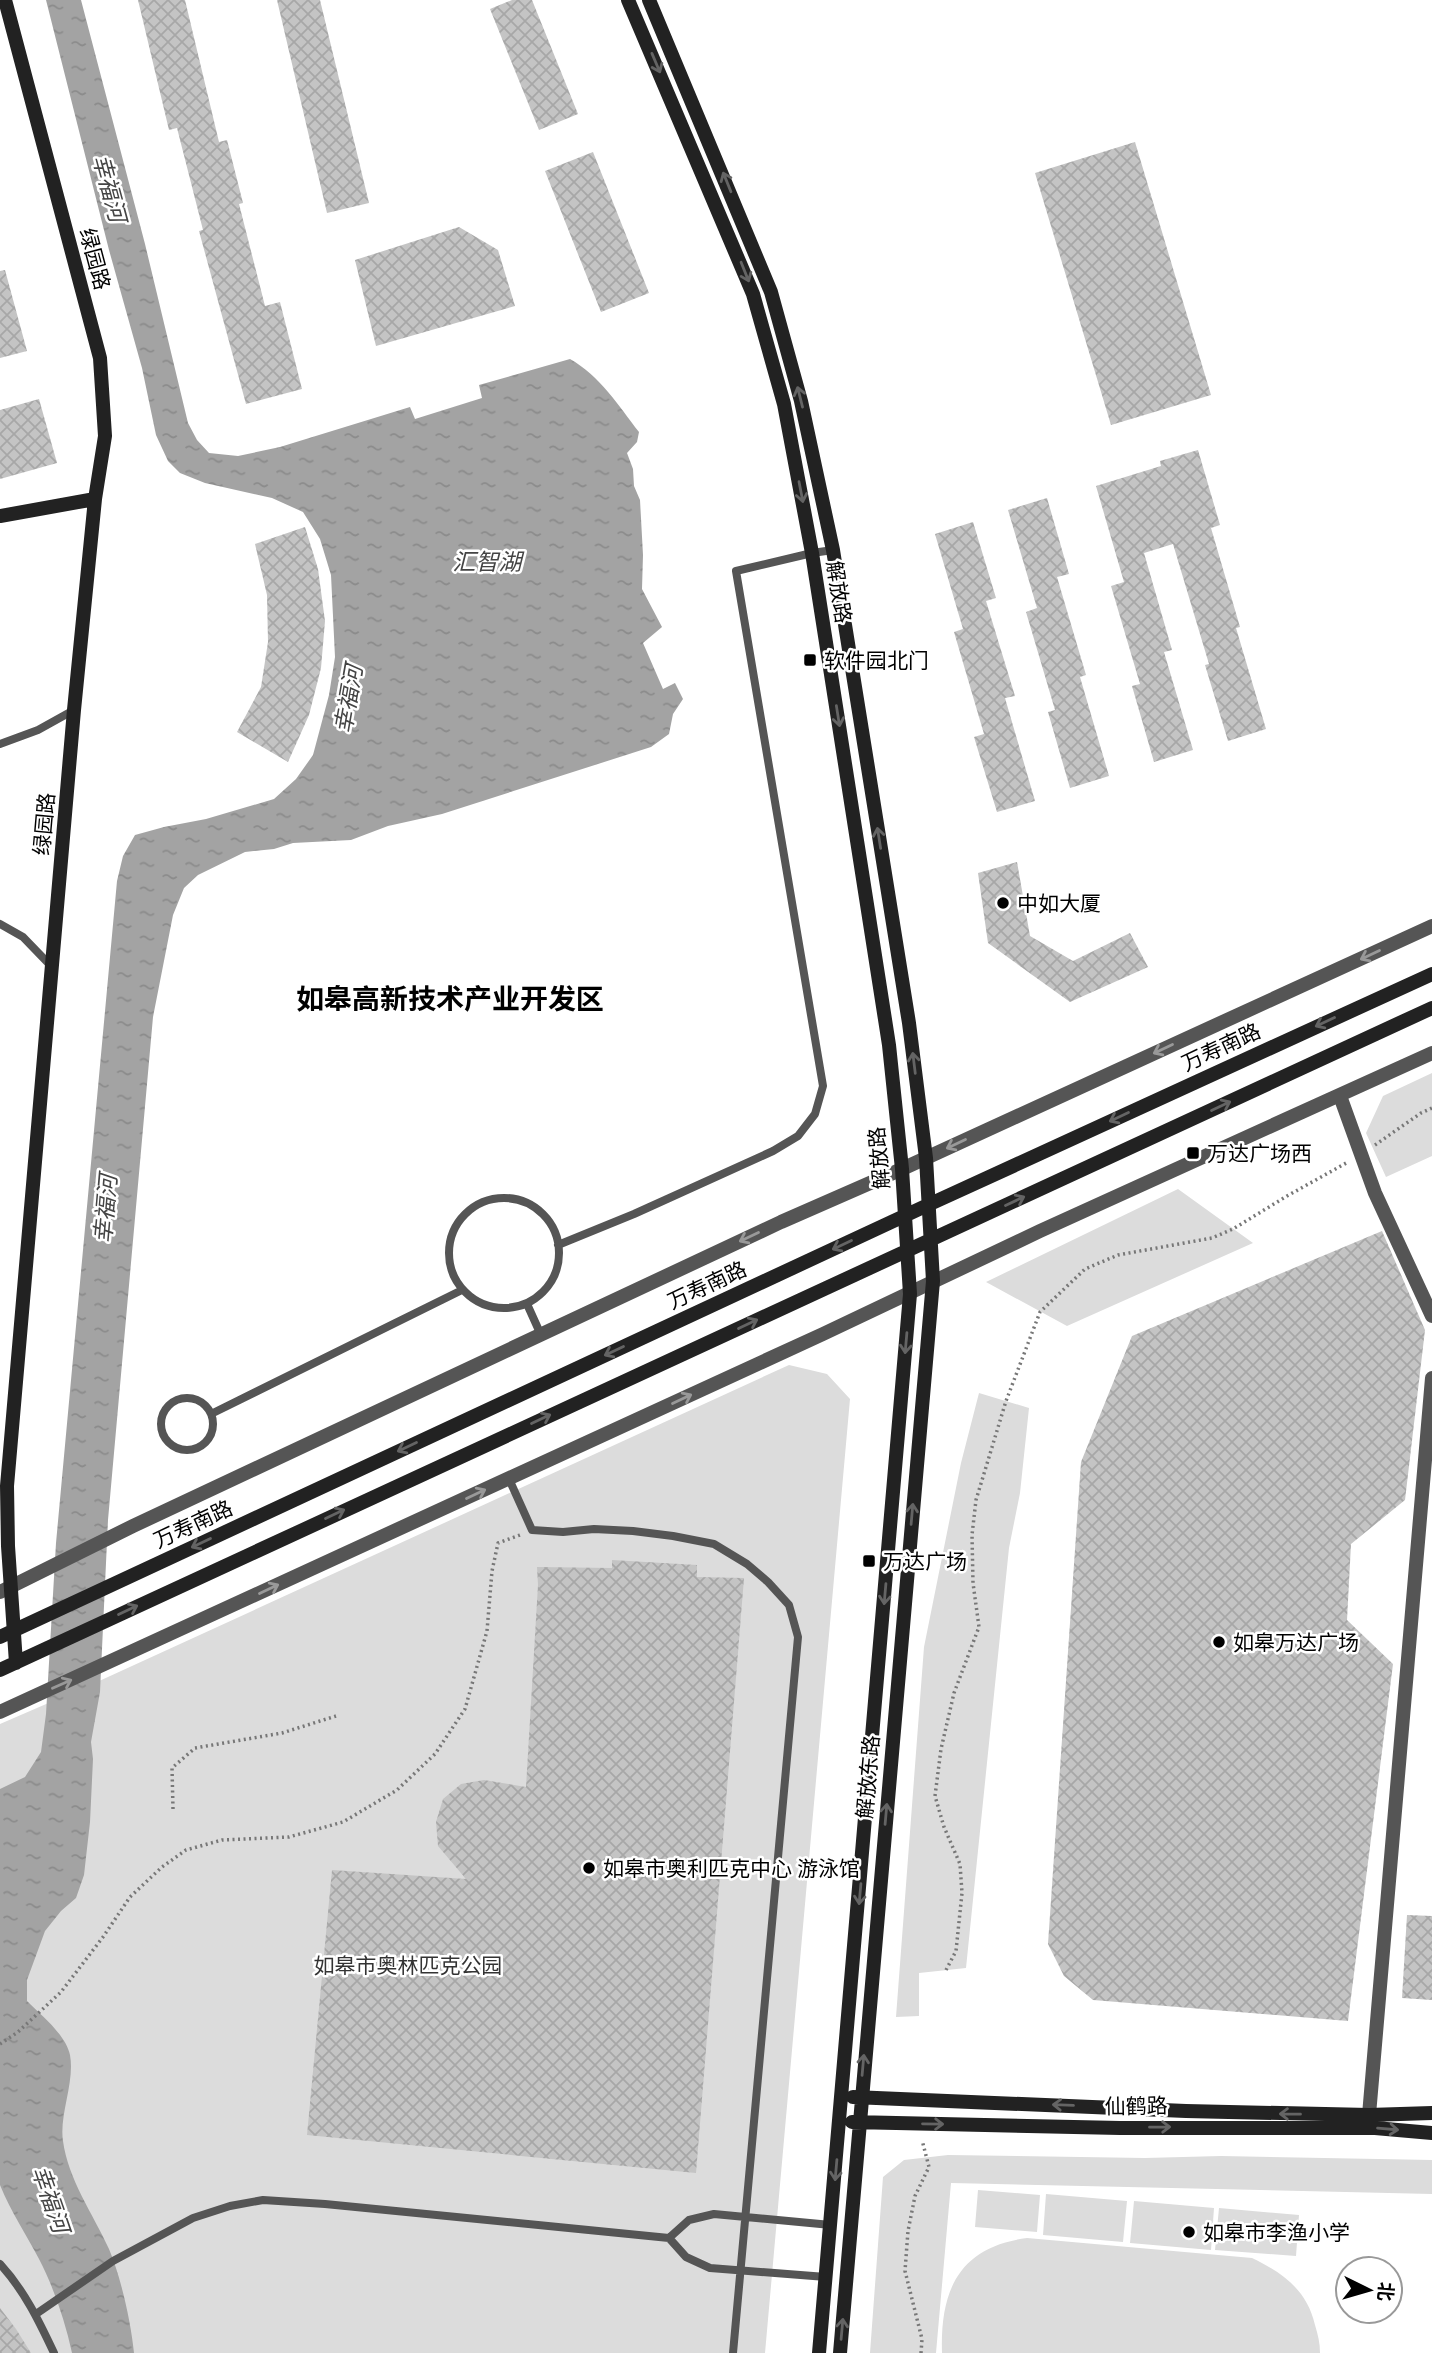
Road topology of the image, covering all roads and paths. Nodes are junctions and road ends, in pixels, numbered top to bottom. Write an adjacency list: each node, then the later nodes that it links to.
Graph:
1 (5, 0): 4 (street, 绿园路)
2 (628, 0): 7 (street, 解放路, one-way to 7)
3 (649, 0): 6 (street, 解放路, one-way to 3)
4 (94, 499): 5 (street); 8 (street, 绿园路)
5 (0, 516)
6 (833, 551): 7 (lane); 19 (street, 解放路, one-way to 6)
7 (812, 553): 20 (street, 解放路, one-way to 20); 24 (lane)
8 (74, 710): 9 (lane); 12 (street, 绿园路)
9 (0, 744)
10 (0, 923): 12 (lane)
11 (1432, 926): 19 (street, one-way to 19)
12 (54, 968): 35 (street, 绿园路)
13 (1432, 974): 21 (street, 万寿南路, one-way to 21)
14 (1432, 1008): 23 (street, one-way to 14)
15 (1432, 1053): 16 (street)
16 (1340, 1096): 18 (street); 26 (street)
17 (1432, 1108): 18 (path)
18 (1360, 1155): 30 (street); 45 (path)
19 (926, 1158): 20 (street); 21 (street, 解放路)
20 (902, 1169): 22 (street, 解放路); 31 (street, one-way to 31)
21 (930, 1204): 22 (street, 万寿南路); 23 (street, 解放东路)
22 (904, 1216): 25 (street, 解放东路); 38 (street, 万寿南路, one-way to 38)
23 (931, 1240): 25 (street); 26 (street, 解放东路)
24 (558, 1245): 27 (lane); 29 (lane)
25 (906, 1251): 28 (street, 解放东路); 40 (street, one-way to 25)
26 (933, 1281): 28 (street); 48 (street, 解放东路, one-way to 26)
27 (462, 1290): 29 (lane); 33 (lane)
28 (910, 1294): 34 (street, one-way to 28); 47 (street, 解放东路, one-way to 47)
29 (527, 1304): 31 (lane)
30 (1432, 1316)
31 (541, 1335): 37 (street)
32 (1432, 1378): 50 (street)
33 (211, 1414): 33 (lane)
34 (509, 1479): 36 (lane); 42 (street, one-way to 34)
35 (3, 1486): 37 (street, 绿园路)
36 (532, 1530): 46 (path); 55 (lane)
37 (5, 1589): 38 (street, 绿园路)
38 (15, 1630): 39 (street, 万寿南路); 40 (street, 绿园路)
39 (0, 1637)
40 (16, 1663): 41 (street)
41 (0, 1670)
42 (0, 1712)
43 (336, 1716): 44 (path)
44 (173, 1809)
45 (946, 1970)
46 (0, 2044)
47 (843, 2096): 48 (street, 仙鹤路); 51 (street, 解放东路)
48 (860, 2097): 50 (street, 仙鹤路, one-way to 48); 52 (street, 解放东路)
49 (1432, 2113): 50 (street, 仙鹤路)
50 (1369, 2115)
51 (840, 2121): 52 (street, 仙鹤路); 56 (street, 解放东路, one-way to 56)
52 (858, 2123): 53 (street, 仙鹤路); 65 (street, 解放东路, one-way to 52)
53 (918, 2124): 54 (street, 仙鹤路, one-way to 54); 66 (path)
54 (1432, 2133)
55 (747, 2216): 56 (lane); 57 (lane); 59 (lane)
56 (831, 2225): 60 (street, 解放东路)
57 (669, 2238): 59 (lane); 61 (lane)
58 (0, 2263): 61 (lane)
59 (740, 2270): 60 (lane); 63 (lane)
60 (826, 2277): 64 (street, 解放东路)
61 (36, 2314): 62 (lane)
62 (54, 2353)
63 (733, 2353)
64 (819, 2353)
65 (840, 2353)
66 (921, 2353)

